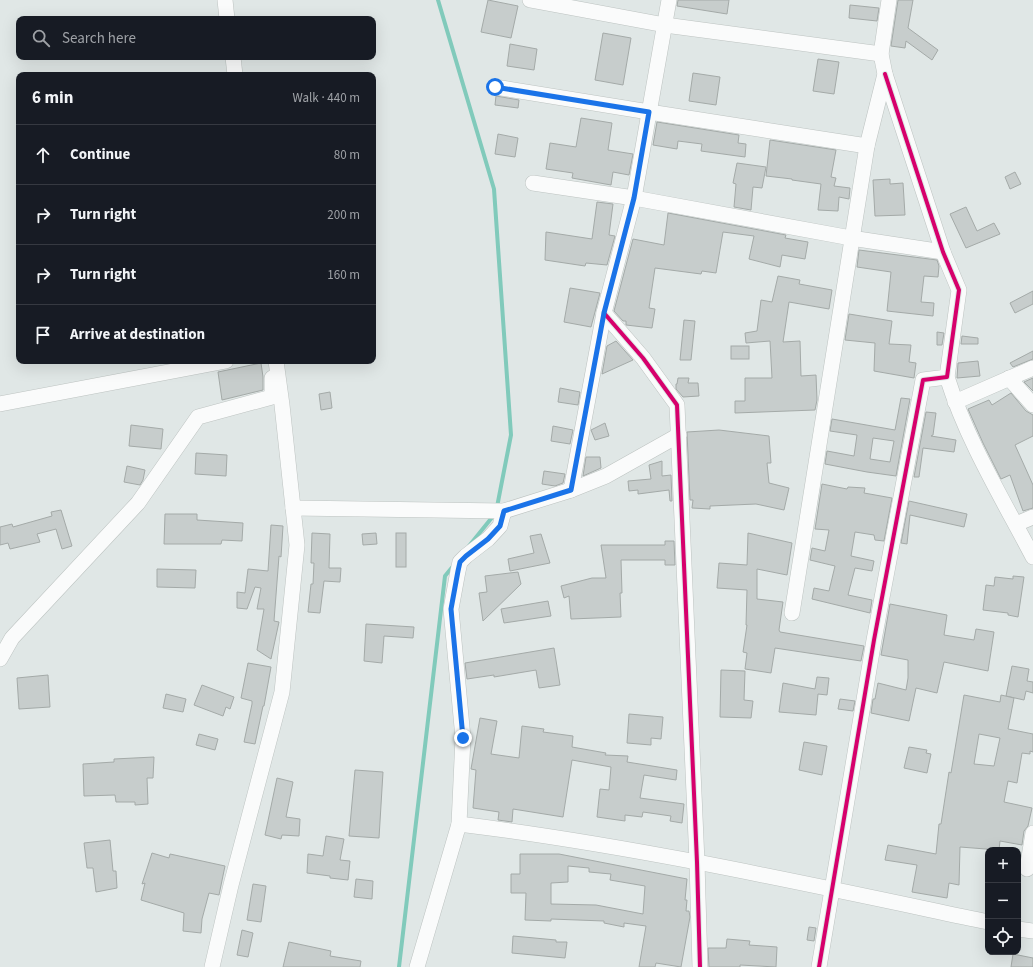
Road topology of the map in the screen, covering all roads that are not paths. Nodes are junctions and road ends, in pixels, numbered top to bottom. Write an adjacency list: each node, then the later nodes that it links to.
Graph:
1 (224, 0): 5 (street)
2 (530, 0): 6 (street)
3 (669, 0): 6 (street)
4 (889, 0): 7 (street)
5 (227, 16)
6 (665, 25): 7 (street); 12 (street)
7 (881, 54): 10 (street)
8 (233, 60): 9 (street)
9 (235, 72)
10 (885, 74): 13 (street); 17 (street)
11 (495, 87): 12 (street)
12 (649, 112): 13 (street); 15 (street)
13 (867, 146): 16 (street)
14 (533, 183): 15 (street)
15 (634, 198): 16 (street); 18 (street)
16 (851, 238): 17 (street); 35 (street)
17 (943, 252): 23 (street)
18 (604, 313): 28 (street); 29 (street)
19 (210, 364): 26 (street)
20 (271, 364): 36 (street)
21 (276, 364): 30 (street)
22 (1033, 368): 24 (street)
23 (947, 377): 25 (street); 41 (street)
24 (1009, 378): 25 (street); 27 (street)
25 (954, 402): 33 (street)
26 (0, 404)
27 (1033, 405)
28 (678, 435): 29 (street); 39 (street)
29 (571, 490): 31 (street)
30 (293, 508): 31 (street); 45 (street)
31 (504, 511): 37 (street)
32 (1033, 517): 33 (street)
33 (1016, 524): 34 (street)
34 (1033, 557)
35 (792, 613)
36 (0, 658)
37 (459, 824): 39 (street); 46 (street)
38 (1033, 833): 40 (street)
39 (697, 862): 41 (street); 47 (street)
40 (1027, 869)
41 (833, 890): 42 (street); 48 (street)
42 (985, 921)
43 (1021, 929): 44 (street)
44 (1033, 932)
45 (212, 967)
46 (417, 967)
47 (700, 967)
48 (819, 967)

